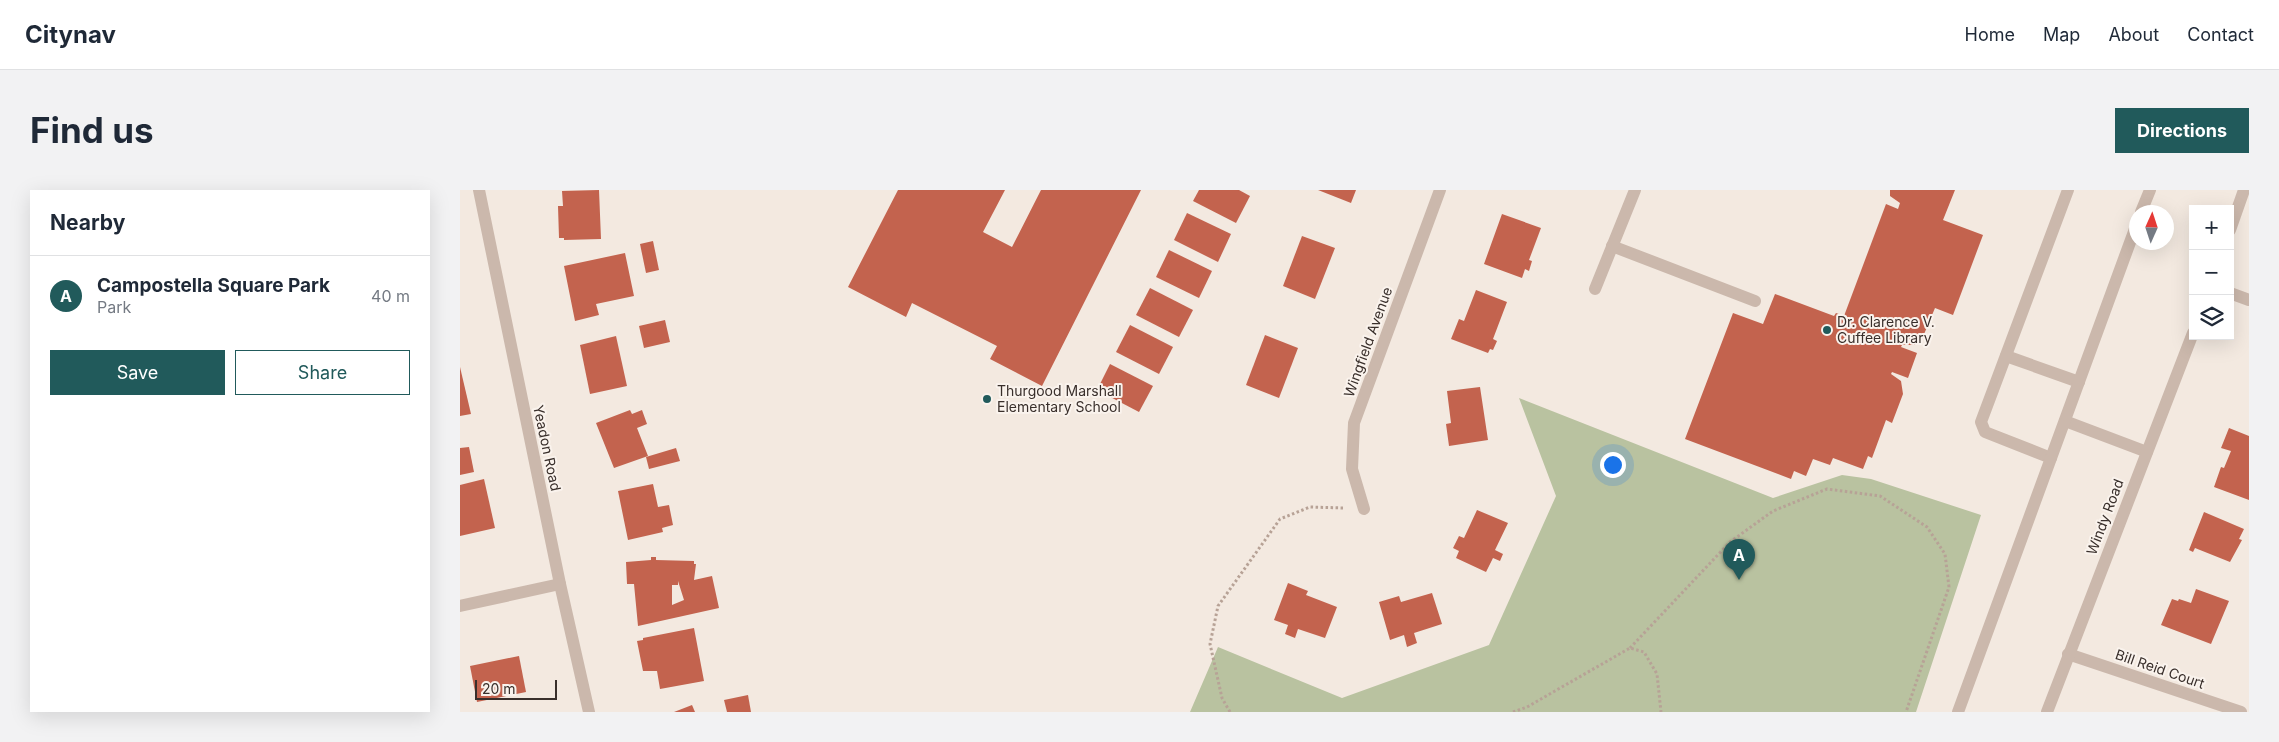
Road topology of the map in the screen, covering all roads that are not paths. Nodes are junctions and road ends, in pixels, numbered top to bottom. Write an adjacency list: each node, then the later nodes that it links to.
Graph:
1 (479, 190): 22 (street, Yeadon Road)
2 (1440, 190): 21 (street, Wingfield Avenue)
3 (1635, 190): 10 (street)
4 (2068, 190): 16 (street)
5 (2150, 190): 7 (street)
6 (2244, 190): 8 (street)
7 (2145, 205)
8 (2234, 219)
9 (2129, 245): 17 (street)
10 (1612, 246): 11 (street); 14 (street)
11 (1595, 290)
12 (2233, 295): 13 (street)
13 (2249, 300)
14 (1755, 301)
15 (2190, 340): 19 (street, Windy Road)
16 (2006, 356): 17 (street); 20 (street)
17 (2079, 382): 18 (street)
18 (2065, 421): 19 (street); 20 (street)
19 (2147, 452): 24 (street, Windy Road)
20 (2051, 458): 26 (street)
21 (1364, 509)
22 (560, 584): 23 (street); 25 (street, Yeadon Road)
23 (460, 606)
24 (2068, 654): 27 (street, Windy Road); 28 (street, Bill Reid Court)
25 (589, 712)
26 (1958, 712)
27 (2047, 712)
28 (2242, 712)

